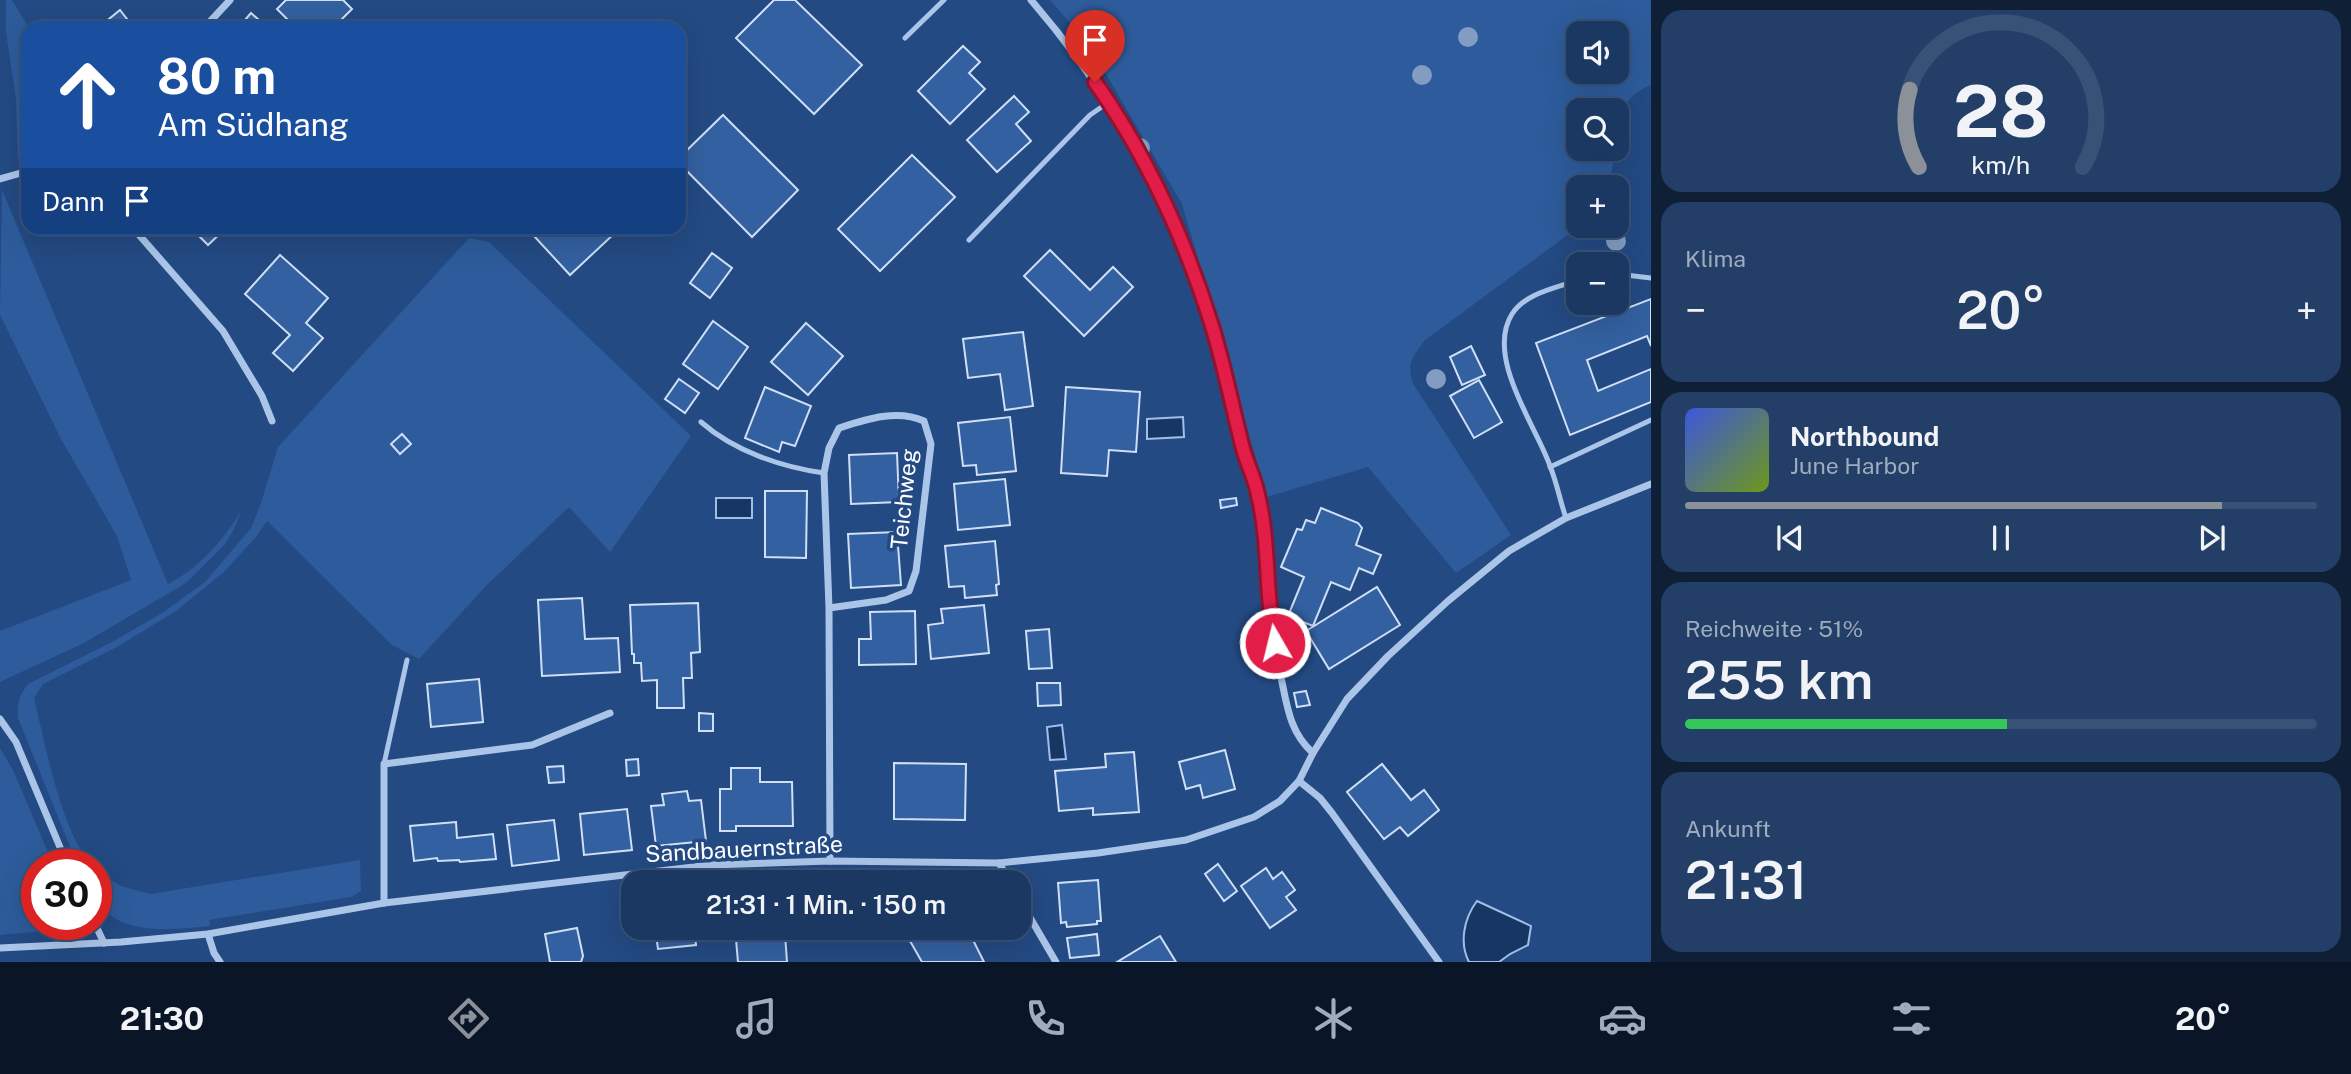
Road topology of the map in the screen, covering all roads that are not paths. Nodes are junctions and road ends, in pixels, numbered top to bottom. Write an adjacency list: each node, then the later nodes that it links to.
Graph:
1 (230, 0): 4 (street)
2 (944, 0): 5 (lane)
3 (1031, 0): 6 (street)
4 (210, 21)
5 (905, 38)
6 (1109, 102): 10 (lane); 25 (street)
7 (21, 174): 8 (street)
8 (0, 179)
9 (139, 235): 15 (street)
10 (970, 240)
11 (1629, 275): 12 (lane)
12 (1651, 278)
13 (1566, 284): 17 (lane)
14 (1651, 420): 17 (lane)
15 (272, 421)
16 (701, 422): 18 (lane)
17 (1550, 467): 20 (lane)
18 (824, 473): 21 (street, Teichweg); 21 (street, Teichweg)
19 (1651, 484): 20 (street, Sandbauernstraße)
20 (1566, 518): 25 (street, Sandbauernstraße)
21 (829, 608): 29 (street, Teichweg)
22 (407, 660): 26 (lane)
23 (610, 713): 26 (street)
24 (0, 719): 28 (street)
25 (1313, 753): 27 (street, Sandbauernstraße)
26 (384, 764): 32 (street)
27 (1299, 781): 30 (street, Sandbauernstraße); 40 (street)
28 (60, 849)
29 (830, 861): 30 (street, Sandbauernstraße); 32 (street, Sandbauernstraße)
30 (999, 863): 31 (street)
31 (1003, 870)
32 (384, 903): 34 (street, Sandbauernstraße)
33 (1031, 919): 39 (street)
34 (208, 934): 36 (street, Sandbauernstraße); 38 (street)
35 (103, 940): 36 (street)
36 (104, 943): 37 (street, Sandbauernstraße)
37 (0, 948)
38 (220, 962)
39 (1056, 962)
40 (1439, 962)

